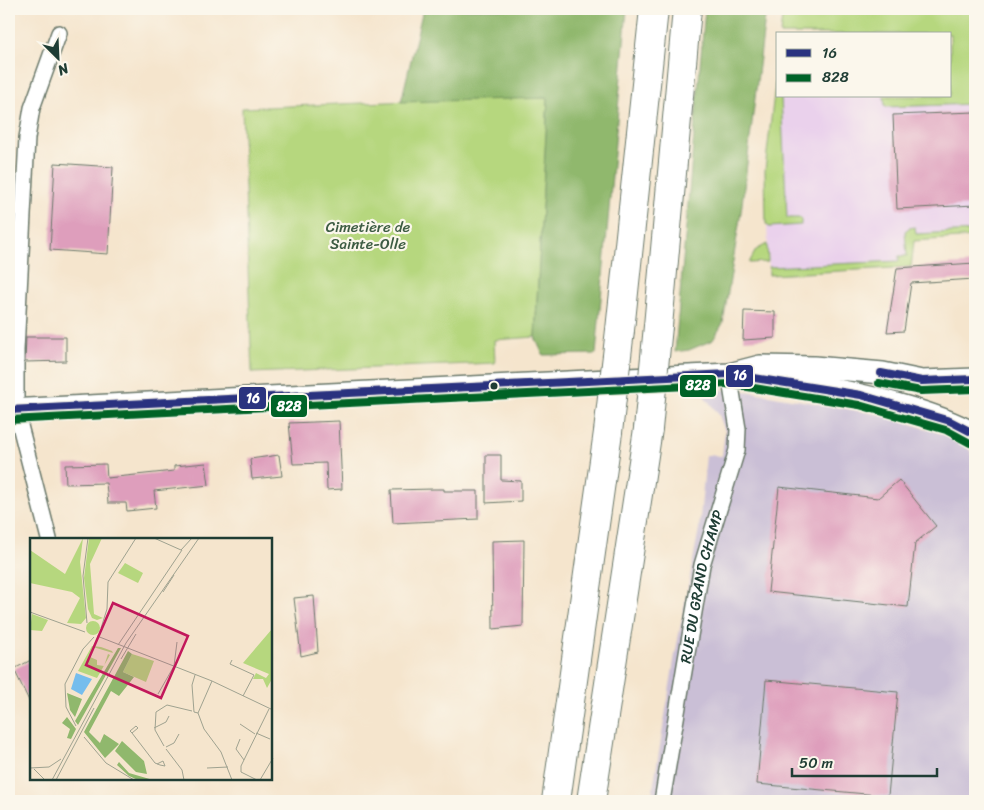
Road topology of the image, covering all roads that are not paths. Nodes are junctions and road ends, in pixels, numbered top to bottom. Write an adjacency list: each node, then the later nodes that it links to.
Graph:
1 (654, 9): 9 (highway, bridge)
2 (687, 9): 10 (highway, bridge)
3 (59, 33): 6 (street)
4 (729, 374): 5 (main road); 6 (main road); 7 (main road); 11 (street, RUE DU GRAND CHAMP)
5 (975, 379)
6 (12, 410): 8 (street)
7 (975, 434)
8 (49, 538)
9 (556, 801)
10 (591, 801)
11 (662, 801)

